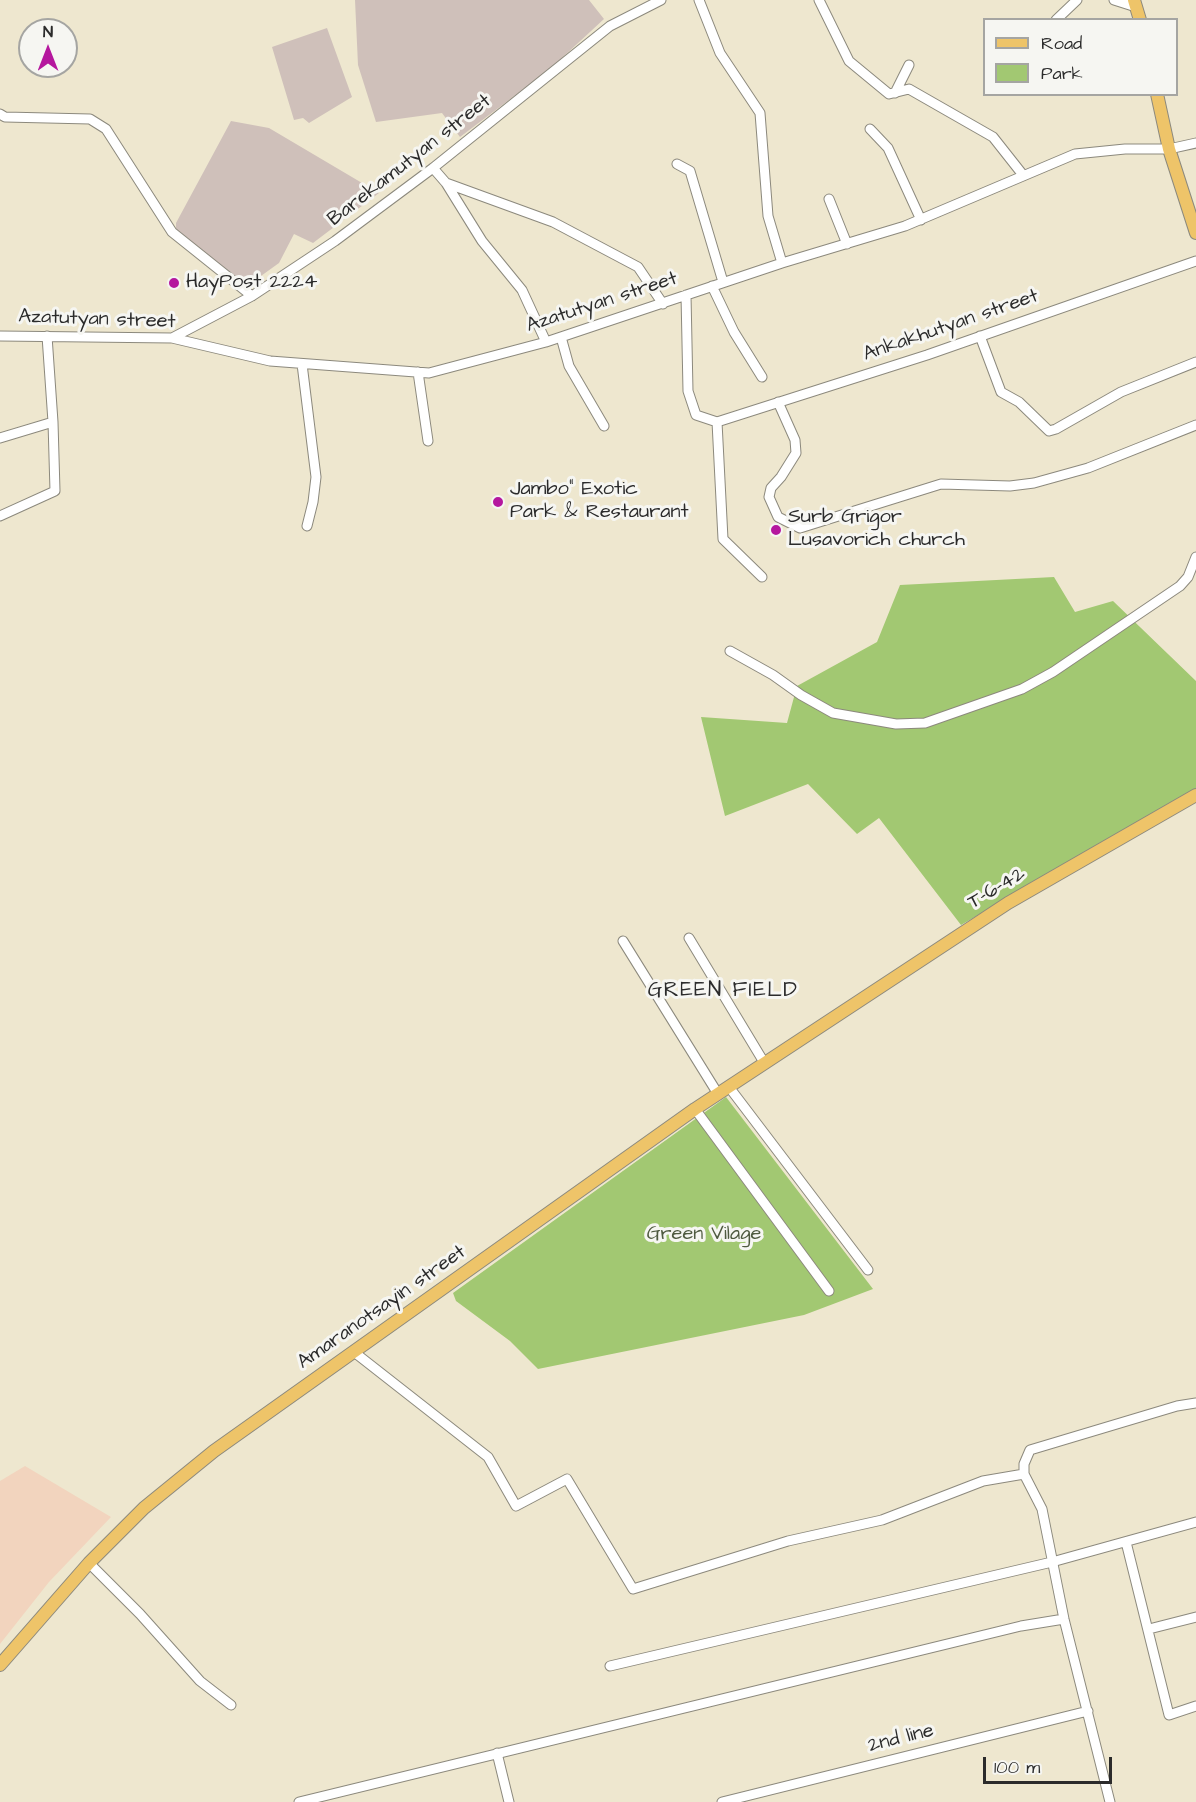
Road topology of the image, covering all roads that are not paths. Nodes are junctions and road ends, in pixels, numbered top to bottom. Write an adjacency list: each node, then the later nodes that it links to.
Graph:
1 (661, 0): 17 (street, Barekamutyan street)
2 (699, 0): 25 (street)
3 (819, 0): 10 (street)
4 (1077, 0): 7 (street)
5 (1114, 0): 6 (street)
6 (1135, 3): 8 (main road)
7 (1058, 18)
8 (1139, 18)
9 (909, 65): 10 (street)
10 (895, 93): 18 (street)
11 (1157, 96): 15 (main road)
12 (0, 114): 29 (street)
13 (870, 129): 21 (street)
14 (1196, 143): 15 (street, Azatutyan street)
15 (1169, 149): 18 (street, Azatutyan street); 22 (main road)
16 (677, 164): 26 (street)
17 (434, 168): 19 (street); 29 (street, Barekamutyan street)
18 (1023, 175): 21 (street, Azatutyan street)
19 (446, 183): 30 (street); 36 (street)
20 (829, 199): 23 (street)
21 (921, 219): 23 (street, Azatutyan street)
22 (1196, 233)
23 (847, 244): 25 (street, Azatutyan street)
24 (1196, 261): 33 (street, Ankakhutyan street)
25 (782, 263): 26 (street, Azatutyan street)
26 (723, 282): 27 (street, Azatutyan street)
27 (712, 286): 28 (street, Azatutyan street); 40 (street)
28 (686, 295): 30 (street, Azatutyan street); 43 (street)
29 (252, 296): 35 (street, Barekamutyan street)
30 (663, 304): 34 (street, Azatutyan street)
31 (0, 336): 32 (street, Azatutyan street)
32 (47, 336): 35 (street, Azatutyan street); 42 (street)
33 (980, 336): 37 (street); 41 (street, Ankakhutyan street)
34 (561, 337): 36 (street, Azatutyan street); 45 (street)
35 (172, 338): 38 (street, Azatutyan street)
36 (546, 342): 39 (street, Azatutyan street)
37 (1196, 362)
38 (302, 364): 39 (street, Azatutyan street); 49 (street)
39 (418, 372): 47 (street)
40 (762, 377)
41 (778, 402): 43 (street, Ankakhutyan street); 44 (street)
42 (53, 422): 46 (street); 48 (street)
43 (717, 422): 51 (street)
44 (1196, 425)
45 (604, 426)
46 (0, 438)
47 (428, 441)
48 (0, 516)
49 (307, 526)
50 (1196, 556): 52 (street)
51 (762, 577)
52 (730, 651)
53 (1196, 795): 56 (main road, T-6-42)
54 (688, 938): 57 (street)
55 (623, 941): 59 (street)
56 (823, 1025): 57 (main road, Amaranotsayin street)
57 (765, 1064): 58 (main road, Amaranotsayin street)
58 (729, 1087): 59 (main road, Amaranotsayin street); 61 (street)
59 (718, 1094): 60 (main road, Amaranotsayin street)
60 (695, 1109): 62 (street); 63 (main road, Amaranotsayin street)
61 (868, 1270)
62 (829, 1291)
63 (354, 1352): 65 (street); 69 (main road, Amaranotsayin street)
64 (1196, 1403): 65 (street)
65 (1024, 1474): 68 (street)
66 (1196, 1522): 67 (street)
67 (1125, 1542): 68 (street); 72 (street)
68 (1052, 1562): 71 (street); 74 (street)
69 (89, 1563): 73 (main road, Amaranotsayin street); 75 (street)
70 (1196, 1617): 72 (street)
71 (1064, 1619): 77 (street); 78 (street)
72 (1149, 1629): 76 (street)
73 (0, 1665)
74 (610, 1666)
75 (231, 1705)
76 (1196, 1706)
77 (1088, 1711): 81 (street, 2nd line); 82 (street)
78 (497, 1753): 79 (street); 80 (street)
79 (299, 1802)
80 (508, 1802)
81 (722, 1802)
82 (1110, 1802)

